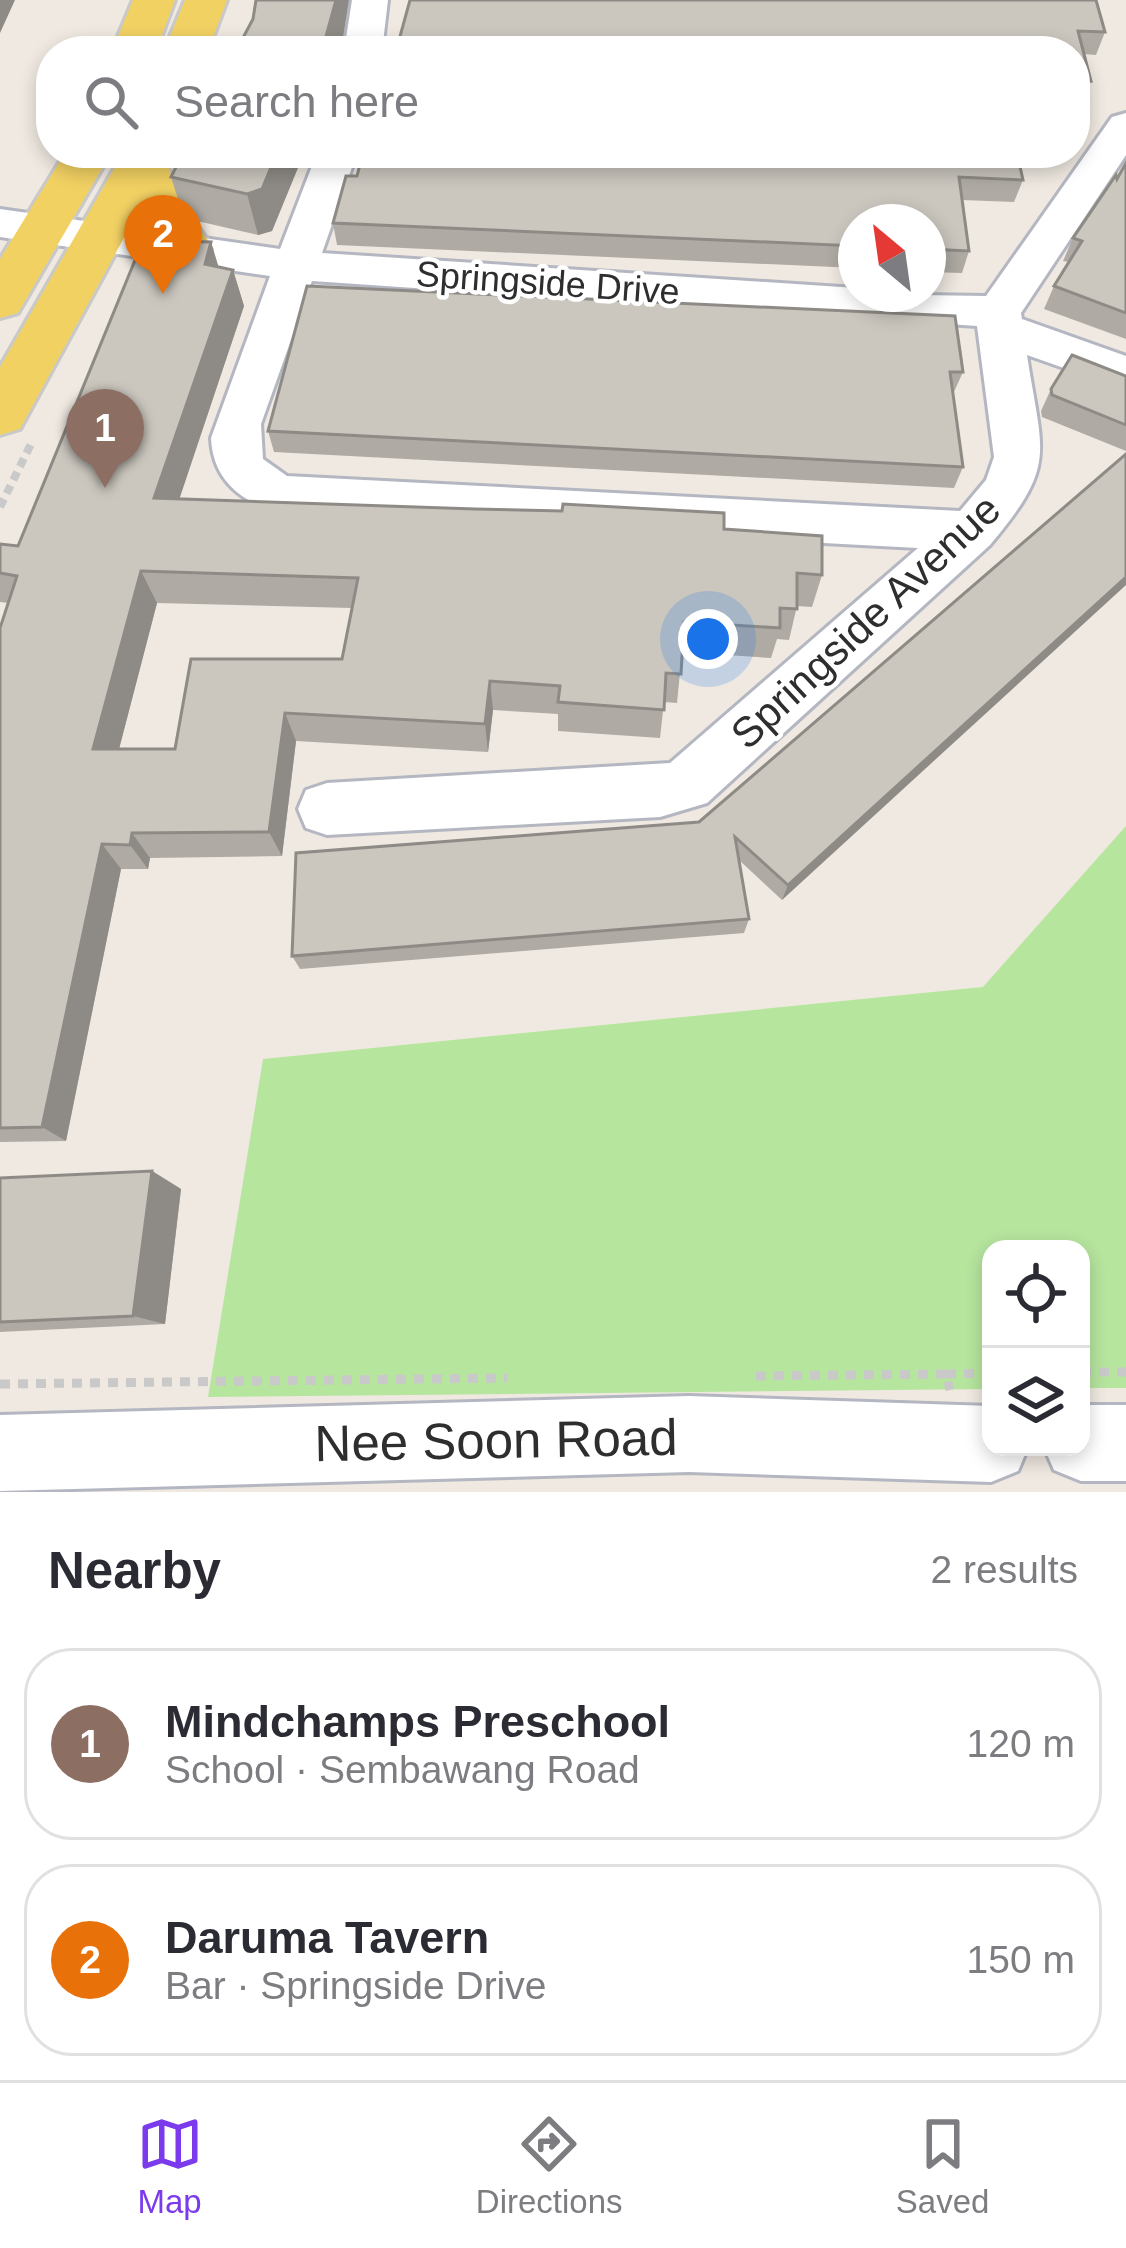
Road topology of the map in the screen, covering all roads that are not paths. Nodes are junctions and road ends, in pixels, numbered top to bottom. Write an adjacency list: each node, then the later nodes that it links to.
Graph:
1 (154, 0): 4 (main road)
2 (206, 0): 5 (main road)
3 (370, 0): 6 (street)
4 (140, 36)
5 (192, 36)
6 (364, 36)
7 (74, 168): 12 (main road)
8 (138, 168): 14 (main road)
9 (148, 168): 13 (main road)
10 (332, 168): 15 (street)
11 (1087, 168): 17 (street)
12 (23, 225): 14 (street); 16 (main road)
13 (197, 250): 14 (main road); 15 (street, Springside Drive)
14 (88, 258): 19 (main road)
15 (296, 266): 17 (street, Springside Drive); 20 (street)
16 (0, 301)
17 (999, 320): 18 (street, Springside Drive); 20 (street, Springside Avenue)
18 (1126, 374)
19 (0, 415)
20 (972, 531): 21 (street, Springside Avenue)
21 (327, 809)
22 (1090, 1443): 23 (street)
23 (1126, 1443)
24 (982, 1444): 25 (street, Nee Soon Road)
25 (0, 1453)

